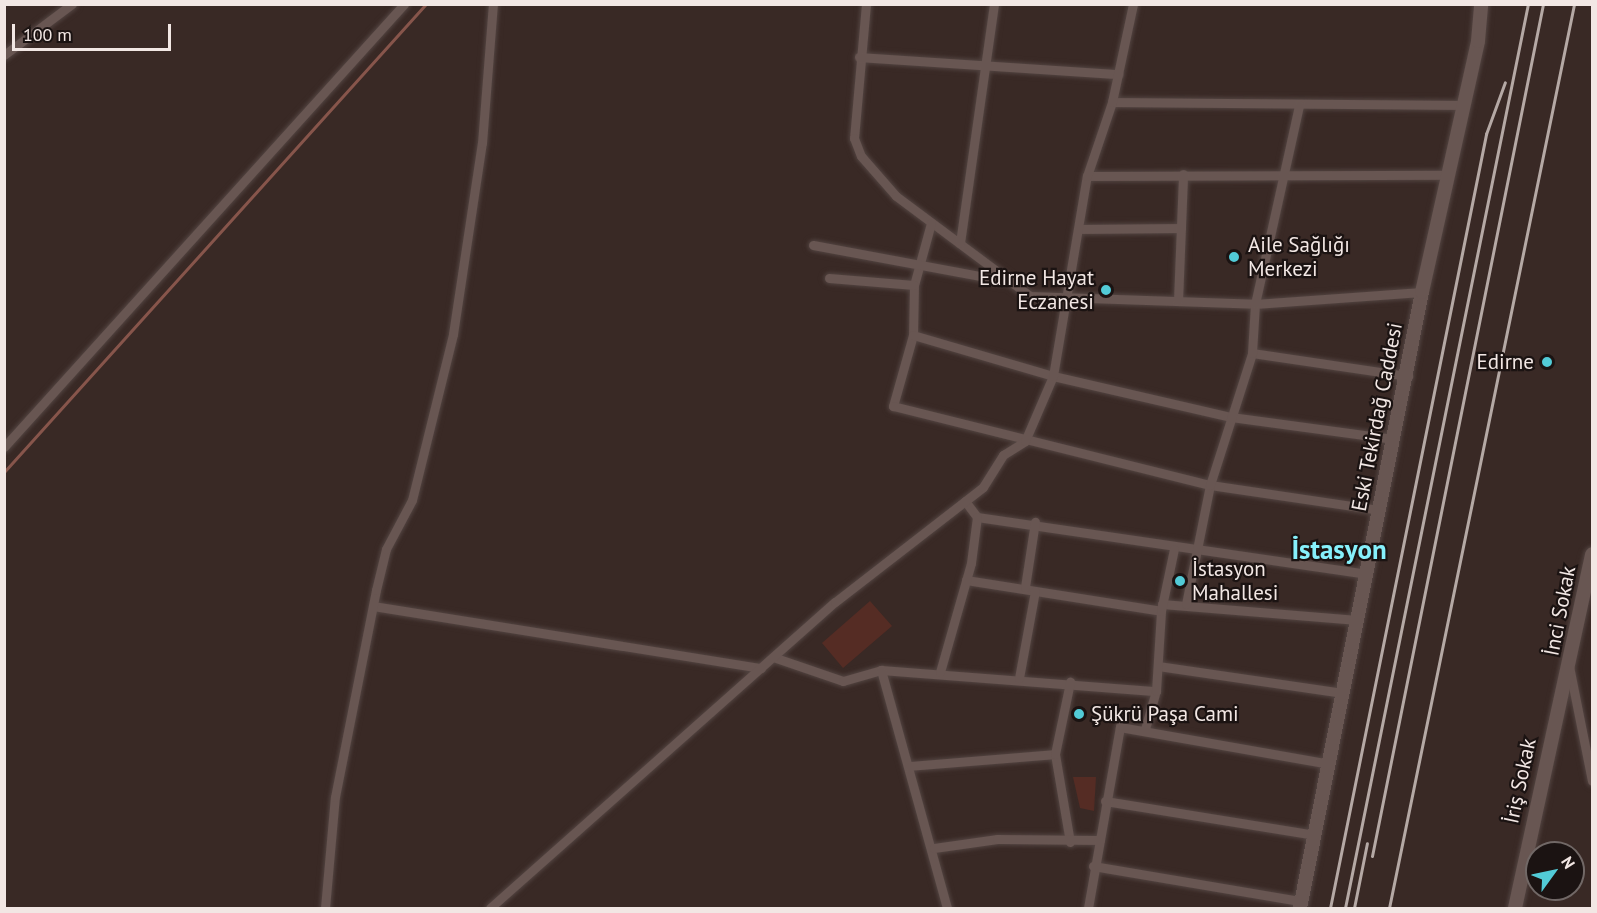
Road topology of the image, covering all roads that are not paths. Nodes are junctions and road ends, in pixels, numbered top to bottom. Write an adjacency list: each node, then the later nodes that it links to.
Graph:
1 (72, 4): 8 (street)
2 (404, 4): 39 (street)
3 (493, 4): 53 (street)
4 (866, 4): 9 (street)
5 (994, 4): 10 (street)
6 (1132, 4): 11 (street)
7 (1481, 4): 14 (street, Eski Tekirdağ Caddesi)
8 (4, 55)
9 (859, 57): 10 (street); 19 (street)
10 (986, 64): 11 (street); 22 (street)
11 (1118, 74): 12 (street)
12 (1112, 102): 13 (street); 18 (street)
13 (1299, 105): 14 (street); 15 (street)
14 (1463, 105): 17 (street, Eski Tekirdağ Caddesi)
15 (1286, 172): 16 (street); 17 (street); 31 (street)
16 (1183, 174): 18 (street); 20 (street)
17 (1447, 175): 28 (street, Eski Tekirdağ Caddesi)
18 (1087, 176): 21 (street)
19 (931, 223): 22 (street); 24 (street)
20 (1181, 228): 21 (street); 30 (street)
21 (1079, 229): 29 (street)
22 (960, 243): 26 (street)
23 (813, 244): 24 (street)
24 (919, 265): 26 (street); 27 (street)
25 (829, 278): 27 (street)
26 (1003, 281): 29 (street)
27 (914, 285): 32 (street)
28 (1422, 292): 31 (street); 35 (street, Eski Tekirdağ Caddesi)
29 (1068, 301): 30 (street); 34 (street)
30 (1178, 301): 31 (street)
31 (1255, 304): 33 (street)
32 (913, 335): 34 (street); 38 (street)
33 (1252, 352): 35 (street); 36 (street)
34 (1053, 376): 36 (street); 38 (street)
35 (1407, 376): 37 (street, Eski Tekirdağ Caddesi)
36 (1231, 417): 37 (street); 40 (street)
37 (1394, 439): 42 (street, Eski Tekirdağ Caddesi)
38 (1025, 441): 40 (street); 41 (street)
39 (4, 447)
40 (1210, 485): 42 (street); 46 (street)
41 (965, 501): 43 (street); 56 (street)
42 (1380, 510): 48 (street, Eski Tekirdağ Caddesi)
43 (977, 517): 44 (street); 49 (street)
44 (1035, 522): 45 (street); 50 (street)
45 (1174, 549): 46 (street); 54 (street)
46 (1195, 552): 48 (street); 52 (street)
47 (1593, 554): 57 (street, İnci Sokak)
48 (1366, 574): 55 (street, Eski Tekirdağ Caddesi)
49 (966, 580): 50 (street); 61 (street)
50 (1025, 587): 51 (street)
51 (1035, 591): 54 (street); 62 (street)
52 (1186, 604): 54 (street); 55 (street)
53 (373, 606): 59 (street); 78 (street)
54 (1162, 607): 58 (street)
55 (1357, 620): 65 (street, Eski Tekirdağ Caddesi)
56 (773, 657): 59 (street); 60 (street)
57 (1569, 664): 70 (street, İnci Sokak); 82 (street, İriş Sokak)
58 (1158, 666): 64 (street); 65 (street)
59 (761, 668): 79 (street)
60 (881, 670): 61 (street); 69 (street)
61 (940, 672): 62 (street)
62 (1019, 678): 63 (street)
63 (1070, 682): 64 (street); 67 (street)
64 (1156, 691): 66 (street)
65 (1343, 693): 68 (street, Eski Tekirdağ Caddesi)
66 (1145, 729): 68 (street); 71 (street)
67 (1055, 754): 69 (street); 74 (street)
68 (1330, 764): 72 (street, Eski Tekirdağ Caddesi)
69 (909, 766): 75 (street)
70 (1593, 782)
71 (1105, 801): 72 (street); 73 (street)
72 (1315, 835): 77 (street, Eski Tekirdağ Caddesi)
73 (1100, 840): 74 (street); 76 (street)
74 (1070, 842): 75 (street)
75 (934, 848): 80 (street)
76 (1093, 866): 77 (street); 81 (street)
77 (1300, 905)
78 (325, 909)
79 (490, 909)
80 (947, 909)
81 (1088, 909)
82 (1515, 909)

